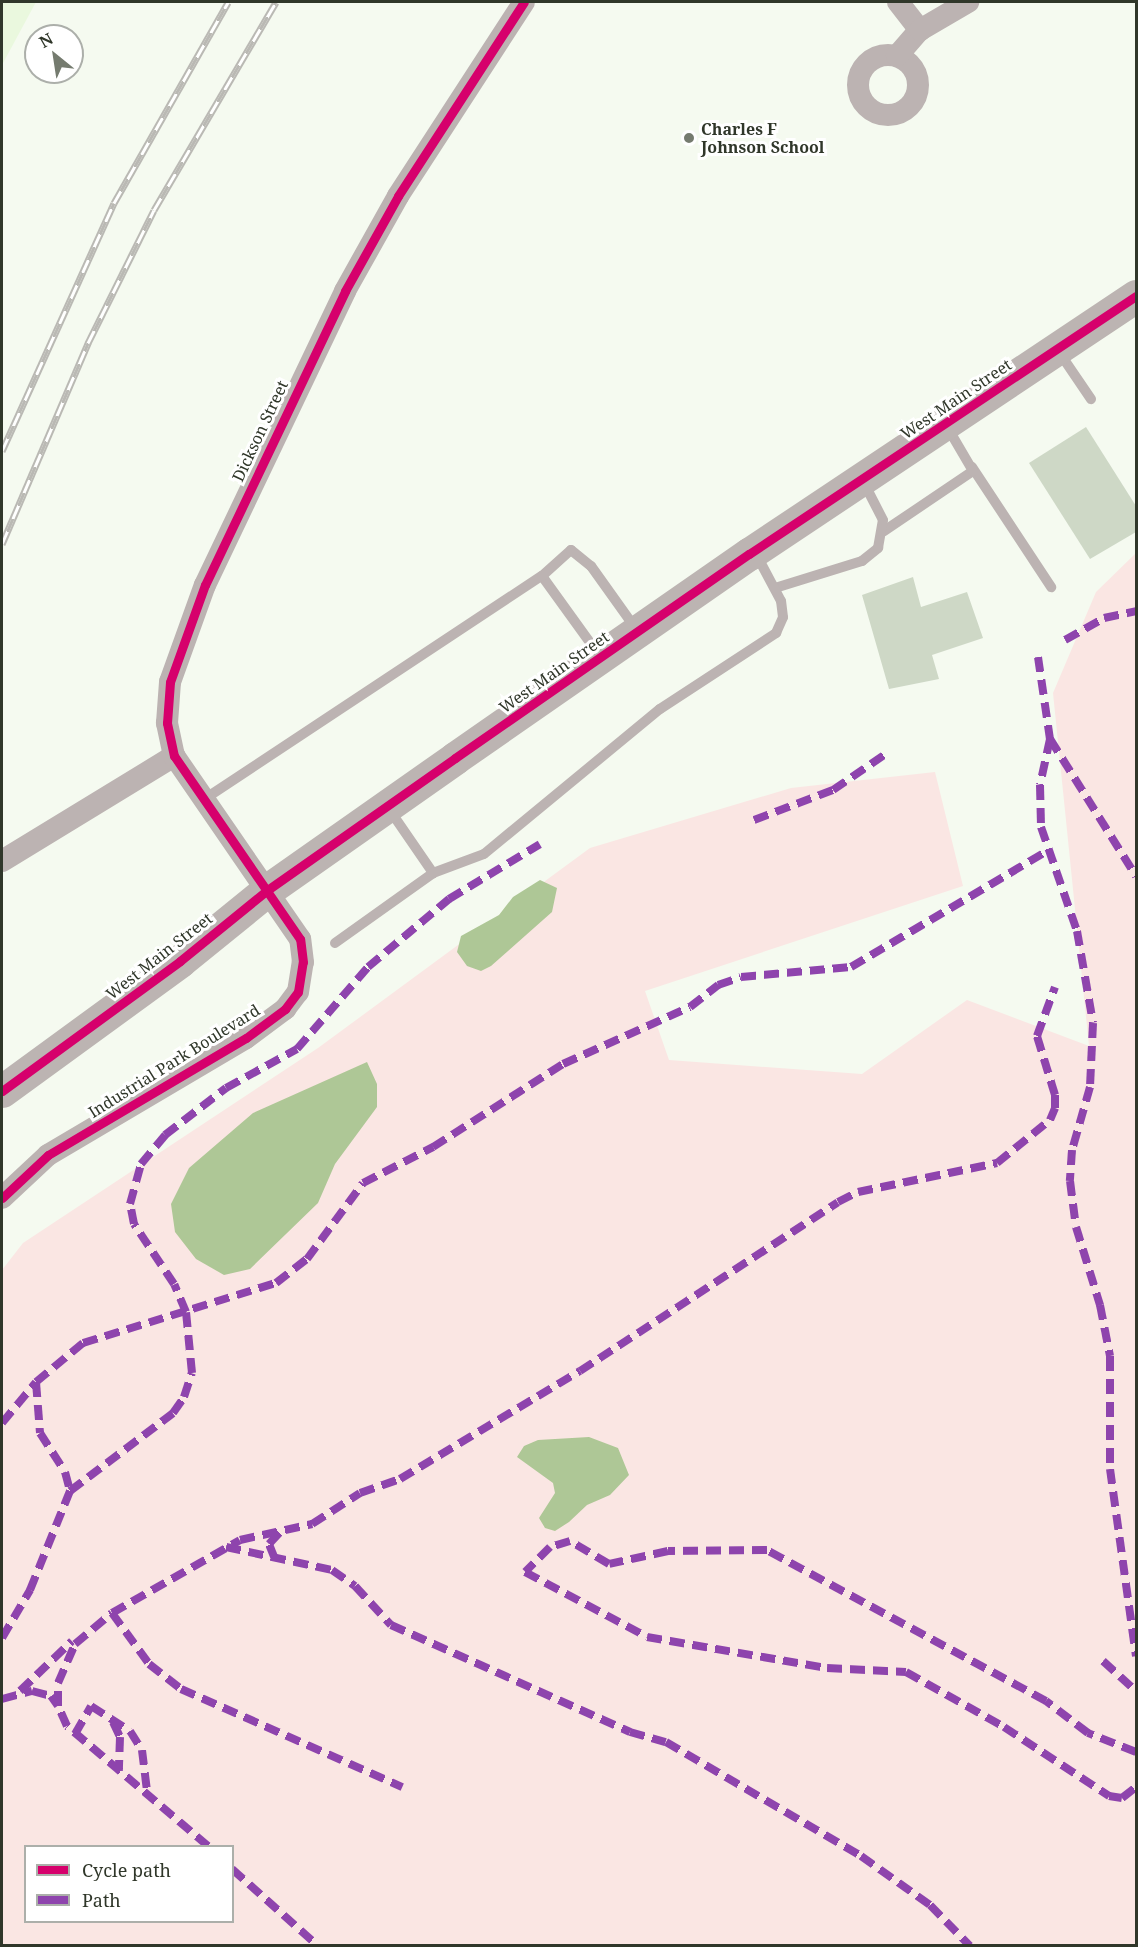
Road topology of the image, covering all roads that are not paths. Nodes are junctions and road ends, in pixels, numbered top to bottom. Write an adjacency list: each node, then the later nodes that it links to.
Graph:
1 (524, 2): 19 (street, Dickson Street)
2 (898, 2): 4 (street)
3 (968, 2): 4 (street)
4 (920, 30): 5 (street)
5 (897, 56)
6 (1137, 296): 7 (main road, West Main Street)
7 (1058, 350): 8 (lane); 9 (main road, West Main Street)
8 (1091, 399)
9 (946, 425): 10 (lane); 11 (main road, West Main Street)
10 (972, 467): 12 (lane); 15 (lane)
11 (862, 480): 12 (lane); 13 (main road, West Main Street)
12 (884, 531): 16 (lane)
13 (754, 551): 16 (lane); 17 (main road, West Main Street)
14 (542, 576): 17 (lane); 18 (lane); 20 (lane)
15 (1051, 587)
16 (775, 588): 23 (lane)
17 (638, 632): 18 (main road, West Main Street)
18 (601, 657): 21 (main road, West Main Street)
19 (174, 756): 20 (street, Dickson Street); 22 (street)
20 (203, 800): 24 (street, Dickson Street)
21 (387, 807): 23 (lane); 24 (main road, West Main Street)
22 (2, 861)
23 (434, 873): 25 (lane)
24 (266, 891): 26 (main road, West Main Street); 27 (street, Industrial Park Boulevard)
25 (335, 943)
26 (2, 1091)
27 (2, 1198)

